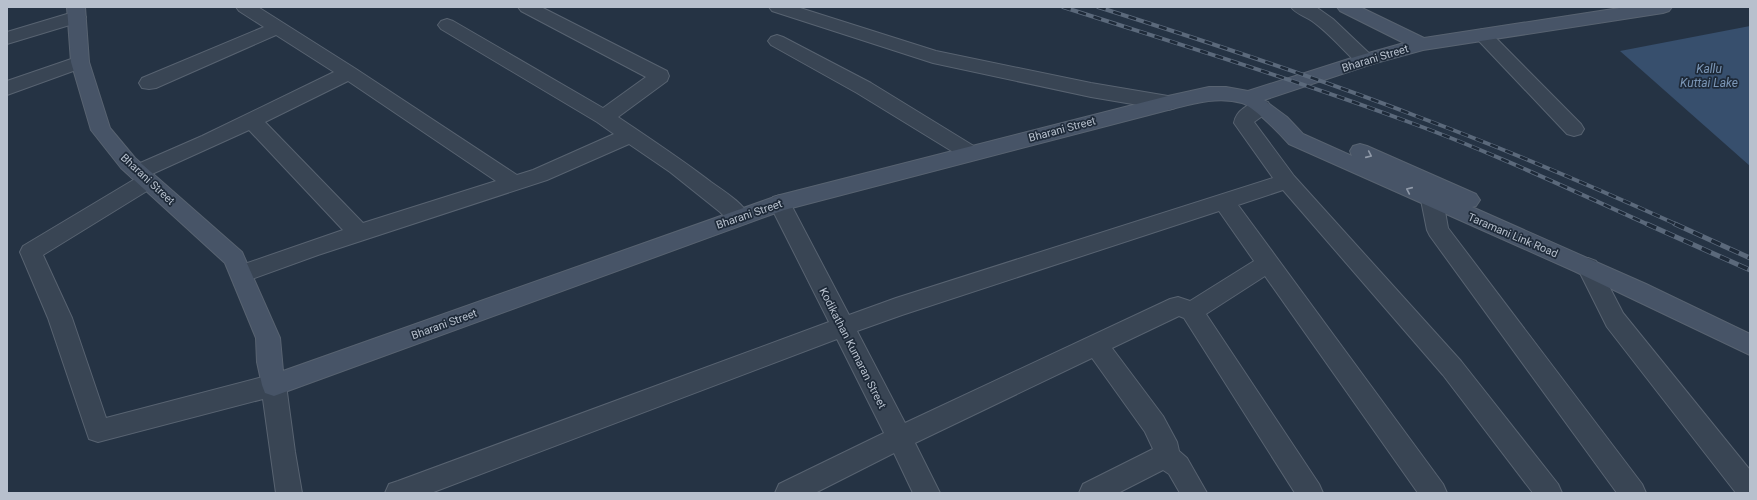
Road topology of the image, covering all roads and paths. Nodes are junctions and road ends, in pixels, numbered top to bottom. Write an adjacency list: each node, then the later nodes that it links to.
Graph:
1 (245, 7): 10 (street)
2 (526, 7): 22 (street)
3 (778, 7): 20 (street)
4 (1300, 7): 15 (street)
5 (1346, 7): 14 (street)
6 (1373, 7): 14 (street)
7 (1662, 7): 11 (street, Bharani Street)
8 (77, 12): 12 (street, Bharani Street); 16 (street, Bharani Street)
9 (447, 25): 22 (street)
10 (277, 28): 17 (street); 18 (street)
11 (1482, 35): 14 (street, Bharani Street); 25 (street)
12 (7, 38)
13 (777, 41): 27 (street)
14 (1422, 44): 15 (street, Bharani Street)
15 (1365, 60): 21 (street, Bharani Street)
16 (80, 62): 19 (street); 28 (street, Bharani Street)
17 (349, 73): 23 (street); 30 (street)
18 (149, 82)
19 (7, 88)
20 (1168, 103): 21 (street, Bharani Street); 27 (street, Bharani Street)
21 (1255, 103): 24 (street, Taramani Link Road); 29 (street)
22 (604, 117): 26 (street)
23 (252, 120): 28 (street); 35 (street)
24 (1280, 122): 31 (street, Taramani Link Road, one-way to 24); 41 (street, Taramani Link Road, one-way to 41)
25 (1574, 130)
26 (630, 135): 30 (street); 34 (street)
27 (970, 153): 33 (street, Bharani Street)
28 (143, 177): 38 (street, Bharani Street); 44 (street)
29 (1287, 181): 32 (street); 56 (street)
30 (514, 183): 35 (street)
31 (1432, 200): 37 (street, Taramani Link Road); 57 (street)
32 (1224, 202): 36 (street); 40 (street)
33 (780, 203): 34 (street, Bharani Street); 40 (street, Kodikathan Kumaran Street)
34 (739, 217): 44 (street, Bharani Street)
35 (359, 233): 38 (street)
36 (1268, 263): 39 (street); 55 (street)
37 (1588, 267): 43 (street, Taramani Link Road); 47 (street)
38 (241, 274): 44 (street, Bharani Street)
39 (1192, 310): 42 (street); 54 (street)
40 (843, 328): 45 (street, Kodikathan Kumaran Street); 49 (street)
41 (1750, 329)
42 (1096, 345): 45 (street); 46 (street)
43 (1750, 345)
44 (274, 385): 48 (street)
45 (899, 438): 50 (street); 51 (street, Kodikathan Kumaran Street)
46 (1167, 457): 52 (street); 53 (street)
47 (1750, 490)
48 (289, 493)
49 (398, 493)
50 (788, 493)
51 (927, 493)
52 (1092, 493)
53 (1194, 493)
54 (1310, 493)
55 (1434, 493)
56 (1549, 493)
57 (1633, 493)

